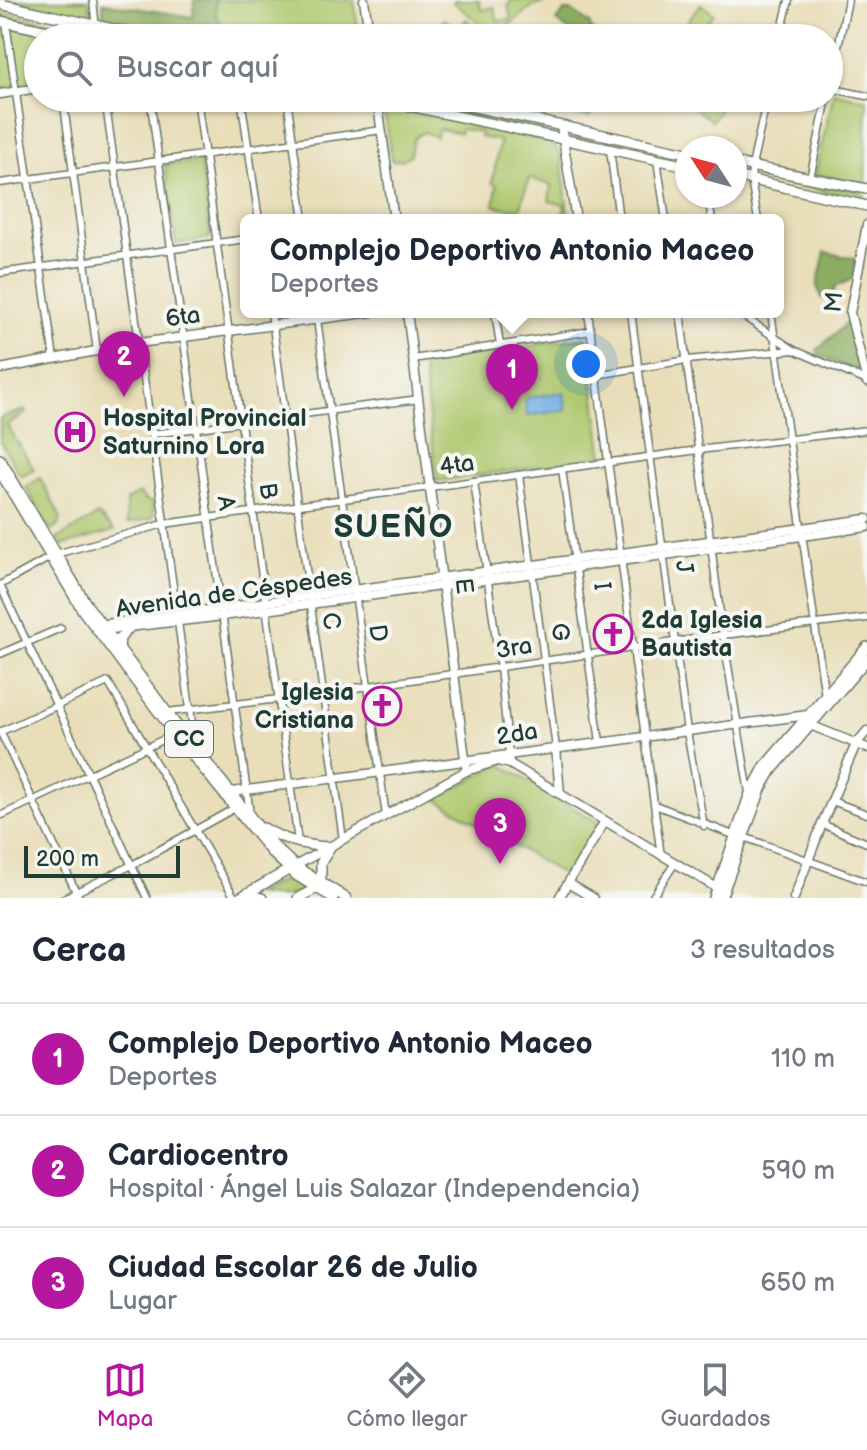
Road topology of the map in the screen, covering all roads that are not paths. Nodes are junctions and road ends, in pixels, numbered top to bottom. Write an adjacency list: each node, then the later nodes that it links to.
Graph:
1 (93, 0): 8 (street)
2 (364, 0): 9 (street)
3 (789, 0): 10 (street)
4 (848, 0): 11 (street)
5 (0, 4): 7 (main road)
6 (3, 22): 12 (main road); 14 (street)
7 (91, 24)
8 (96, 24)
9 (368, 24)
10 (783, 24)
11 (843, 24)
12 (24, 27)
13 (24, 90): 14 (street)
14 (16, 91): 16 (street); 46 (street)
15 (843, 91): 17 (street)
16 (0, 94)
17 (867, 96)
18 (65, 112): 43 (street)
19 (107, 112): 42 (street)
20 (152, 112): 38 (street, A)
21 (199, 112): 36 (street, B)
22 (243, 112): 33 (street)
23 (289, 112): 32 (street)
24 (379, 112): 30 (street)
25 (437, 112): 31 (main road)
26 (496, 112): 29 (main road)
27 (764, 112): 41 (street)
28 (824, 112): 44 (street)
29 (561, 126): 31 (street); 35 (main road)
30 (382, 130): 32 (street); 53 (street)
31 (564, 141): 34 (main road); 54 (street)
32 (293, 142): 33 (street); 52 (street)
33 (248, 149): 36 (street); 51 (street)
34 (610, 149): 37 (main road); 55 (street)
35 (675, 150)
36 (204, 155): 38 (street); 60 (street, B)
37 (657, 160): 39 (main road); 56 (street)
38 (159, 161): 42 (street); 61 (street, A)
39 (675, 164)
40 (747, 165): 41 (main road)
41 (752, 166): 44 (main road); 47 (street)
42 (115, 167): 43 (street); 62 (street)
43 (73, 173): 46 (street); 63 (street)
44 (810, 178): 49 (main road)
45 (747, 179): 47 (main road)
46 (29, 180): 48 (street); 64 (street)
47 (751, 180): 50 (main road); 57 (street)
48 (0, 183)
49 (867, 189)
50 (867, 206)
51 (258, 214)
52 (303, 214)
53 (393, 214)
54 (575, 214)
55 (618, 214)
56 (665, 214)
57 (757, 214)
58 (867, 225): 92 (street, M)
59 (240, 240): 60 (street)
60 (216, 243): 61 (street); 77 (street, B)
61 (172, 250): 62 (street); 79 (street, A)
62 (127, 256): 63 (street); 81 (street)
63 (85, 262): 64 (street); 84 (street)
64 (41, 268): 65 (street); 86 (street)
65 (0, 273)
66 (271, 318): 76 (street, C)
67 (306, 318): 76 (street, 6ta)
68 (316, 318): 94 (street, D)
69 (408, 318): 87 (street, E)
70 (496, 318): 82 (street)
71 (589, 318): 78 (street, I)
72 (632, 318): 89 (street, J)
73 (681, 318): 88 (street)
74 (746, 318): 80 (street)
75 (772, 318): 80 (street)
76 (272, 325): 77 (street, 6ta); 95 (street, C)
77 (228, 331): 79 (street, 6ta); 96 (street, B)
78 (591, 331): 82 (street); 91 (street, I)
79 (185, 338): 81 (street, 6ta); 97 (street, A)
80 (774, 338): 83 (street); 85 (street)
81 (139, 343): 84 (street, 6ta); 99 (street)
82 (500, 345): 87 (street)
83 (794, 350): 85 (street); 92 (street)
84 (97, 351): 86 (street, 6ta)
85 (777, 353): 88 (street); 100 (street)
86 (54, 359): 90 (street, 6ta)
87 (413, 359): 93 (street, E)
88 (687, 360): 89 (street); 101 (street)
89 (638, 368): 91 (street); 102 (street, J)
90 (0, 369)
91 (596, 375): 104 (street, I)
92 (867, 382)
93 (419, 399): 94 (street); 109 (street, E)
94 (329, 411): 95 (street); 110 (street, D)
95 (284, 417): 96 (street); 111 (street, C)
96 (240, 423): 97 (street); 112 (street, B)
97 (197, 428): 99 (street); 113 (street, A)
98 (867, 430): 100 (street, 4ta)
99 (152, 434): 115 (street)
100 (789, 439): 101 (street, 4ta); 117 (street)
101 (698, 450): 102 (street, 4ta); 118 (street)
102 (652, 458): 104 (street, 4ta); 119 (street, J)
103 (0, 459): 120 (main road, CC)
104 (608, 463): 105 (street, 4ta); 121 (street, I)
105 (562, 469): 107 (street, 4ta); 122 (street)
106 (0, 472): 120 (main road, CC)
107 (519, 475): 108 (street, 4ta); 123 (street, G)
108 (474, 481): 109 (street, 4ta); 124 (street)
109 (431, 487): 110 (street, 4ta); 125 (street, E)
110 (342, 500): 111 (street, 4ta); 127 (street, D)
111 (297, 506): 112 (street, 4ta); 128 (street, C)
112 (253, 512): 113 (street, 4ta); 129 (street, B)
113 (210, 518): 115 (street, 4ta); 130 (street, A)
114 (867, 519): 117 (street, Avenida de Céspedes)
115 (164, 524): 120 (street, 4ta); 131 (street)
116 (867, 527): 117 (street, Avenida de Céspedes)
117 (802, 532): 118 (street, Avenida de Céspedes); 133 (street)
118 (712, 544): 119 (street, Avenida de Céspedes); 137 (street)
119 (664, 551): 121 (street, Avenida de Céspedes); 138 (street, J)
120 (53, 556): 126 (street, 4ta); 135 (main road, CC)
121 (620, 557): 122 (street, Avenida de Céspedes); 141 (street, I)
122 (576, 563): 123 (street, Avenida de Céspedes); 144 (street)
123 (531, 570): 124 (street, Avenida de Céspedes); 146 (street, G)
124 (487, 576): 125 (street, Avenida de Céspedes); 147 (street)
125 (444, 582): 127 (street, Avenida de Céspedes); 148 (street, E)
126 (0, 585): 139 (street)
127 (355, 594): 128 (street, Avenida de Céspedes); 149 (street, D)
128 (310, 600): 129 (street, Avenida de Céspedes); 150 (street, C)
129 (266, 606): 130 (street, Avenida de Céspedes); 152 (street, B)
130 (222, 612): 131 (street, Avenida de Céspedes); 153 (street, A)
131 (177, 618): 135 (street, Avenida de Céspedes); 136 (street, Avenida de Céspedes); 155 (street)
132 (867, 618): 133 (street, 3ra)
133 (813, 623): 137 (street, 3ra); 151 (street)
134 (61, 628): 139 (street)
135 (100, 628): 136 (street, Avenida de Céspedes); 142 (main road, CC); 162 (main road, CC)
136 (129, 628): 142 (main road)
137 (723, 635): 138 (street, 3ra); 158 (street)
138 (676, 642): 141 (street, 3ra); 161 (street, J)
139 (27, 643): 143 (street); 154 (street)
140 (867, 647): 151 (main road)
141 (632, 649): 144 (street, 3ra); 163 (street, I)
142 (121, 652): 156 (main road, CC)
143 (0, 654)
144 (588, 655): 146 (street, 3ra); 164 (street)
145 (867, 659): 157 (main road)
146 (544, 662): 147 (street, 3ra); 168 (street, G)
147 (500, 668): 148 (street, 3ra); 170 (street)
148 (455, 674): 149 (street, 3ra); 172 (street, E)
149 (367, 686): 150 (street, 3ra); 174 (street, D)
150 (323, 692): 152 (street, 3ra); 176 (street, C)
151 (825, 697): 157 (main road)
152 (279, 699): 153 (street, 3ra); 177 (street, B)
153 (235, 704): 155 (street, 3ra); 178 (street, A)
154 (56, 707): 160 (street); 166 (street); 175 (street)
155 (190, 709): 156 (street, 3ra); 167 (street)
156 (167, 712): 167 (main road, CC)
157 (809, 720): 158 (street, 2da); 165 (street); 181 (main road); 194 (main road)
158 (738, 724): 161 (street, 2da); 181 (street)
159 (867, 731): 165 (street)
160 (0, 732): 182 (street)
161 (687, 732): 163 (street, 2da); 192 (street, J)
162 (175, 734): 166 (street); 185 (main road, CC)
163 (645, 737): 164 (street, 2da); 184 (street, I)
164 (600, 742): 168 (street, 2da)
165 (856, 744): 169 (street); 183 (street)
166 (148, 747): 175 (street); 193 (street)
167 (195, 748): 179 (main road, CC)
168 (556, 748): 170 (street, 2da); 180 (street, G)
169 (867, 748)
170 (510, 759): 171 (street, 2da); 173 (street); 180 (street)
171 (480, 760): 172 (street, 2da); 173 (street)
172 (466, 761): 173 (street, E); 174 (street, 2da)
173 (466, 771): 188 (street)
174 (378, 772): 176 (street, 2da); 188 (street, D)
175 (89, 775): 182 (street); 203 (street)
176 (335, 778): 177 (street, 2da); 195 (street, C)
177 (291, 785): 178 (street, 2da); 196 (street, B)
178 (245, 790): 179 (street, 2da); 189 (street, A)
179 (232, 792): 189 (main road, CC)
180 (560, 794): 190 (street)
181 (749, 796): 194 (main road)
182 (33, 801): 187 (street); 209 (street)
183 (832, 801): 186 (street); 191 (street)
184 (655, 805): 192 (street); 200 (street, I)
185 (235, 808): 193 (street); 199 (main road, CC)
186 (867, 814)
187 (0, 816)
188 (386, 816): 195 (street)
189 (253, 820): 196 (main road); 204 (main road, CC)
190 (605, 821): 200 (street); 207 (street)
191 (822, 824): 197 (street); 201 (street)
192 (704, 826): 194 (street)
193 (196, 830): 203 (street); 211 (street)
194 (743, 834): 201 (street); 210 (main road)
195 (343, 840): 198 (street)
196 (298, 842): 198 (main road)
197 (867, 843)
198 (330, 847): 204 (street); 208 (main road)
199 (271, 852): 204 (main road, CC); 205 (main road)
200 (661, 856): 202 (street)
201 (808, 861): 206 (street); 221 (street)
202 (675, 863): 210 (street); 220 (street)
203 (132, 865): 209 (street); 213 (street)
204 (292, 868): 205 (main road); 208 (main road, CC)
205 (268, 882): 211 (main road)
206 (867, 882)
207 (568, 883): 218 (street); 219 (street)
208 (319, 886): 215 (main road); 216 (main road, CC); 217 (main road, CC)
209 (78, 895): 212 (street)
210 (717, 895)
211 (240, 897): 214 (main road)
212 (64, 898)
213 (147, 898)
214 (262, 898)
215 (298, 898)
216 (333, 898)
217 (346, 898)
218 (559, 898)
219 (593, 898)
220 (652, 898)
221 (794, 898)

